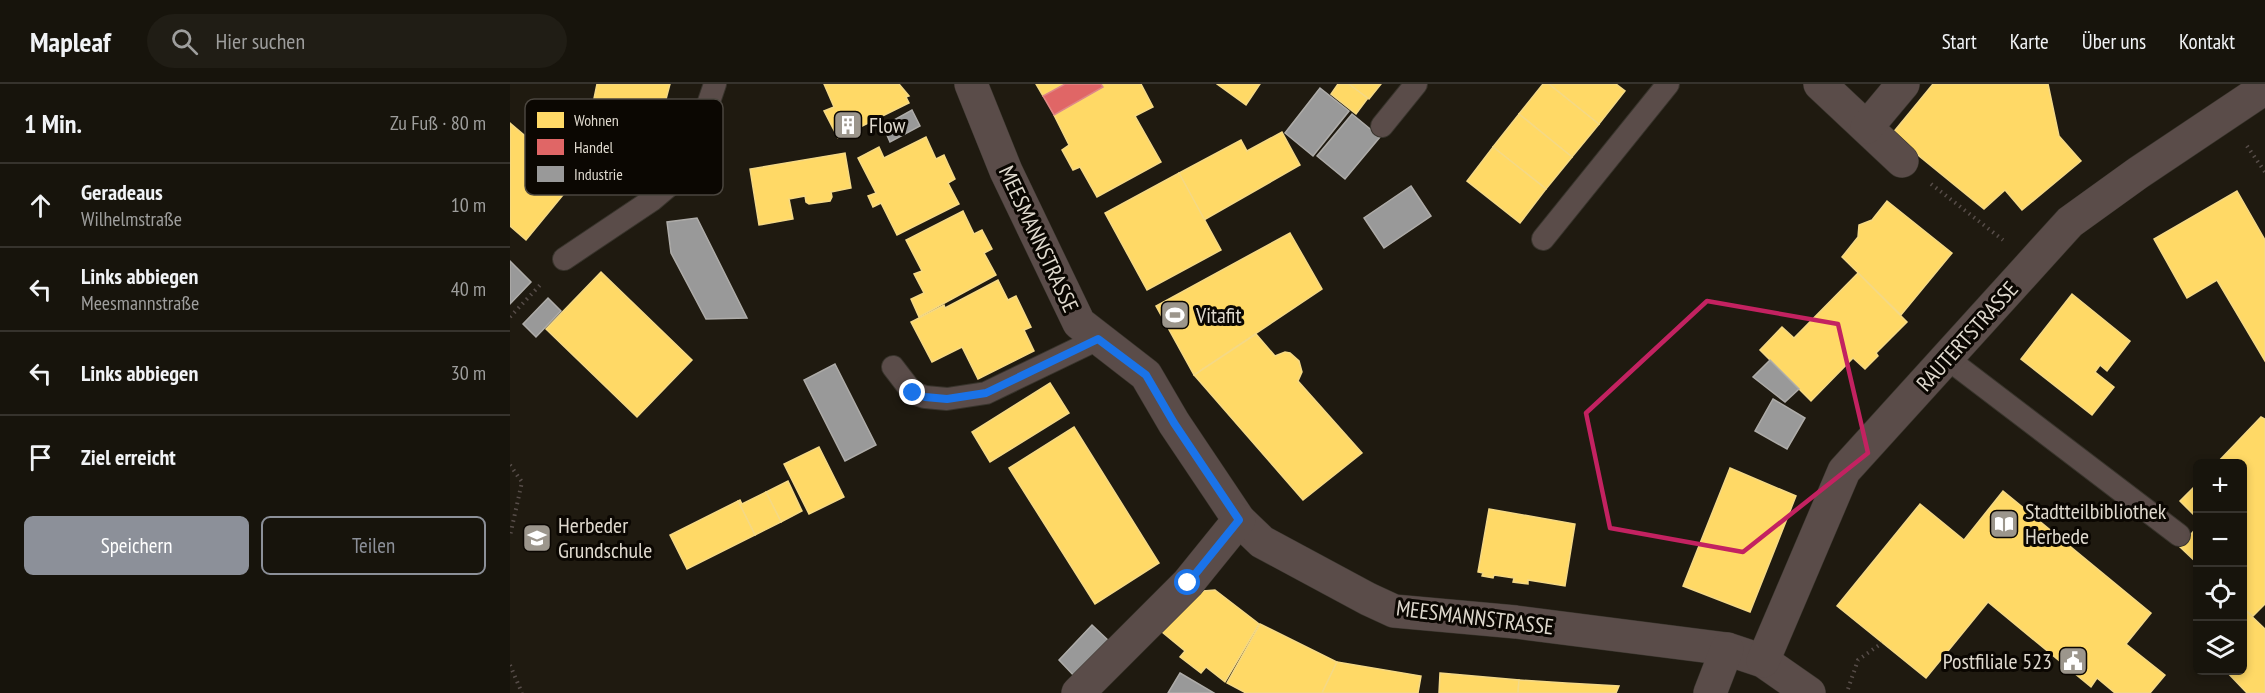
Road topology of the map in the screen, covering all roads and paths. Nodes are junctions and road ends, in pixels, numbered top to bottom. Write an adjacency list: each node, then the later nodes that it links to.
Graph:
1 (715, 84): 8 (lane)
2 (971, 84): 18 (street, MEESMANNSTRASSE)
3 (1416, 84): 9 (lane)
4 (1668, 84): 13 (lane)
5 (1820, 84): 10 (street)
6 (1903, 84): 10 (street)
7 (2265, 88): 15 (street, RAUTERTSTRASSE)
8 (710, 99)
9 (1382, 126)
10 (1867, 127): 11 (street)
11 (1902, 161): 15 (path)
12 (658, 195): 14 (lane)
13 (1543, 239)
14 (564, 259)
15 (2032, 263): 19 (street, RAUTERTSTRASSE)
16 (537, 288): 17 (path)
17 (510, 317)
18 (1098, 339): 20 (lane); 22 (street, MEESMANNSTRASSE)
19 (1948, 359): 23 (lane); 27 (street, RAUTERTSTRASSE)
20 (894, 367)
21 (510, 465): 24 (path)
22 (1239, 520): 26 (street, MEESMANNSTRASSE); 30 (street)
23 (2179, 535)
24 (510, 536)
25 (1882, 643): 33 (path)
26 (1727, 649): 27 (street, MEESMANNSTRASSE); 31 (street)
27 (1763, 661): 32 (street, MEESMANNSTRASSE)
28 (510, 665): 29 (path)
29 (522, 693)
30 (1078, 693)
31 (1710, 693)
32 (1809, 693)
33 (1847, 693)

